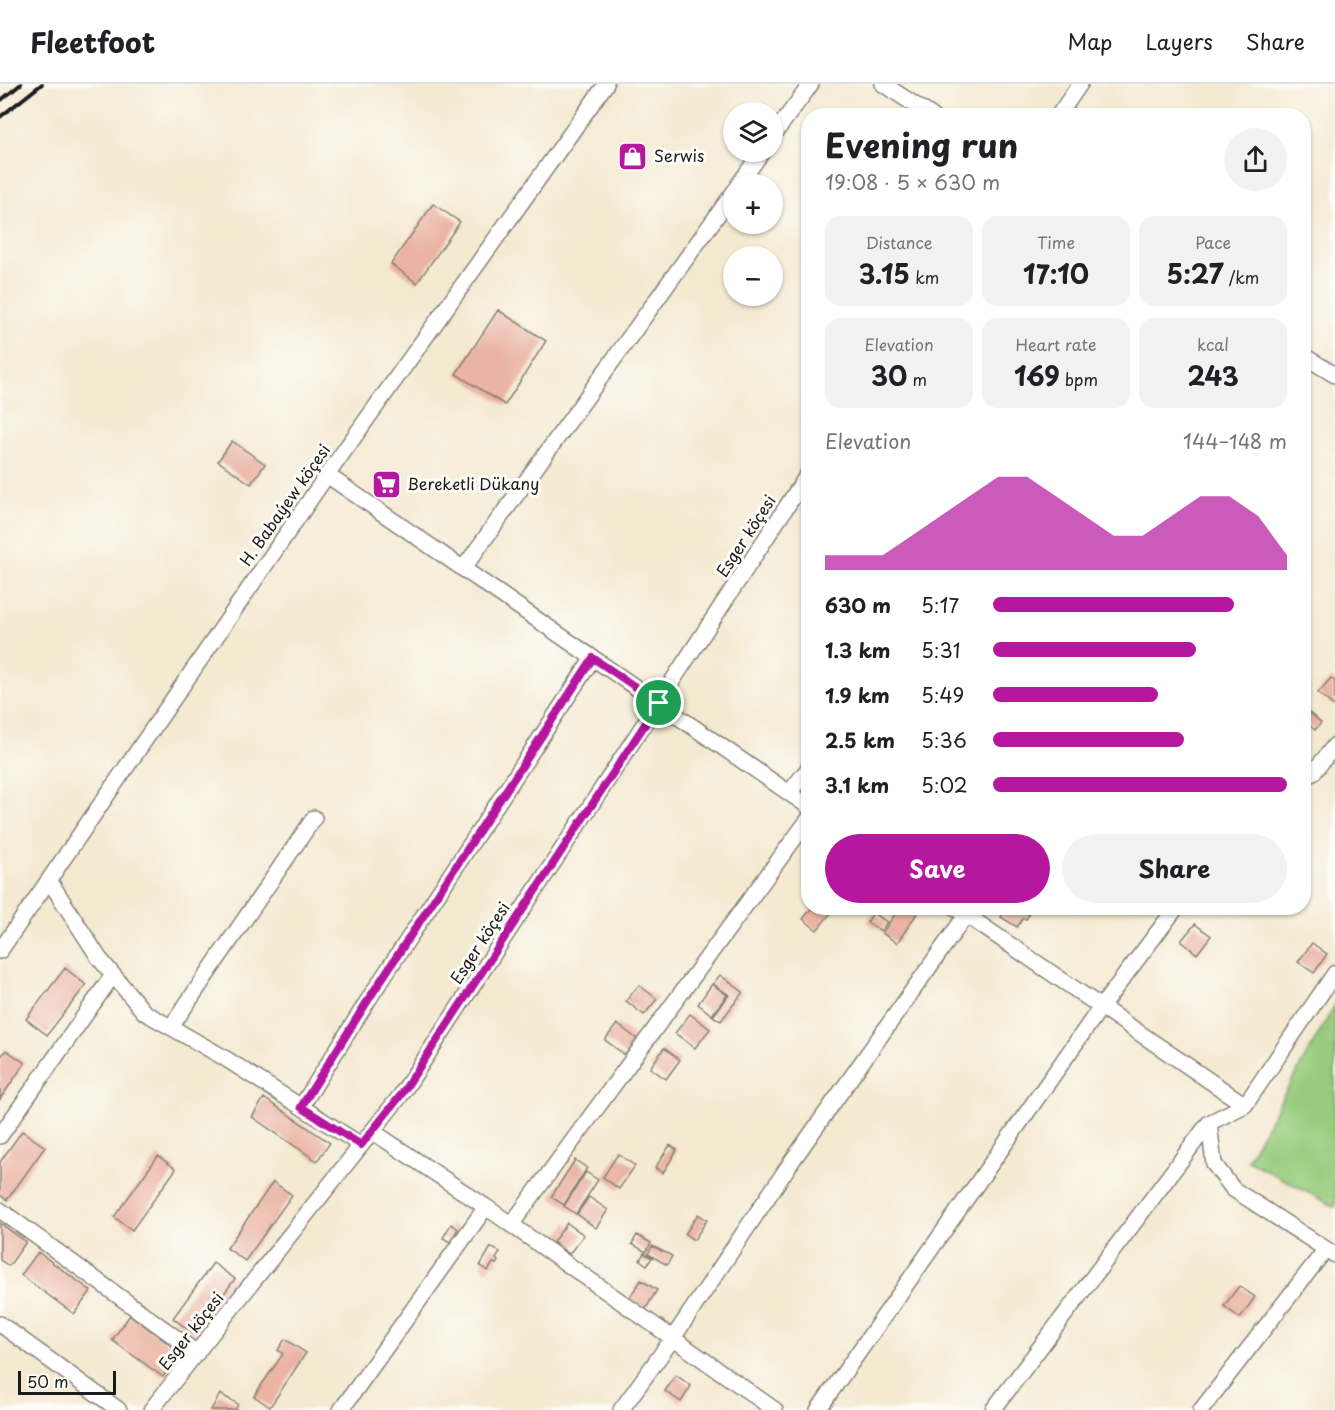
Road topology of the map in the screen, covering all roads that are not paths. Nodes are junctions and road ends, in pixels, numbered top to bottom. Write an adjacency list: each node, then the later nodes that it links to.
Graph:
1 (606, 84): 11 (street, H. Babaýew köçesi)
2 (811, 84): 7 (street)
3 (883, 84): 5 (street)
4 (1080, 84): 6 (street)
5 (920, 108)
6 (1064, 108)
7 (783, 122)
8 (723, 207): 13 (street)
9 (1311, 360): 10 (street)
10 (1335, 375)
11 (327, 475): 13 (street); 23 (street, H. Babaýew köçesi)
12 (801, 485): 15 (street, Esger köçesi)
13 (463, 569): 14 (street)
14 (593, 658): 15 (street); 33 (street)
15 (659, 703): 19 (street); 35 (street, Esger köçesi)
16 (1335, 745): 17 (street)
17 (1311, 773)
18 (801, 778): 19 (street)
19 (789, 793): 20 (street)
20 (801, 801)
21 (314, 818): 31 (street)
22 (801, 830): 40 (street)
23 (49, 880): 27 (street, H. Babaýew köçesi); 29 (street)
24 (962, 915): 43 (street)
25 (972, 915): 30 (street)
26 (1171, 915): 30 (street)
27 (0, 951)
28 (1335, 973): 32 (street)
29 (113, 975): 31 (street); 36 (street)
30 (1101, 1007): 32 (street); 51 (street)
31 (171, 1027): 33 (street)
32 (1245, 1105): 34 (street)
33 (301, 1107): 37 (street)
34 (1209, 1124): 41 (street); 52 (street)
35 (372, 1131): 37 (street, Esger köçesi); 38 (street)
36 (0, 1136)
37 (361, 1145): 44 (street, Esger köçesi)
38 (486, 1207): 40 (street); 48 (street)
39 (0, 1210): 44 (street)
40 (511, 1225): 43 (street)
41 (1330, 1252): 53 (street)
42 (0, 1324): 45 (street)
43 (673, 1338): 49 (street); 50 (street)
44 (197, 1353): 47 (street, Esger köçesi)
45 (100, 1405): 46 (street)
46 (119, 1410)
47 (152, 1410)
48 (341, 1410)
49 (621, 1410)
50 (775, 1410)
51 (818, 1410)
52 (993, 1410)
53 (1201, 1410)

